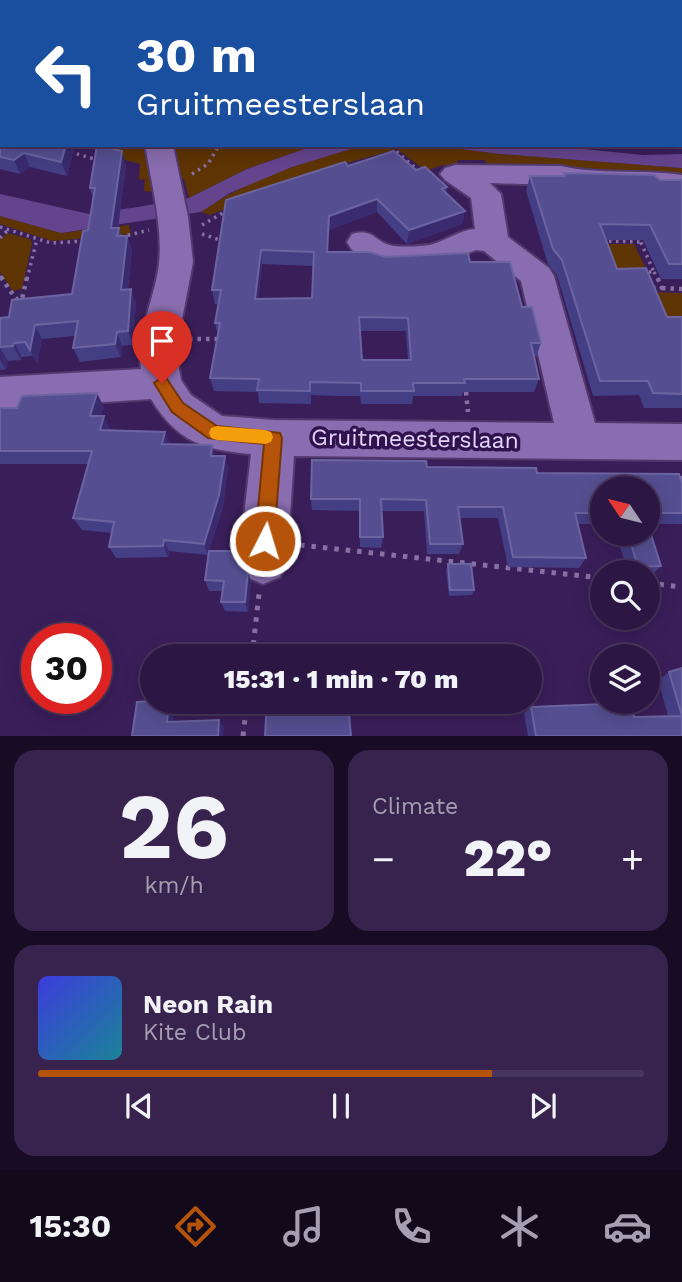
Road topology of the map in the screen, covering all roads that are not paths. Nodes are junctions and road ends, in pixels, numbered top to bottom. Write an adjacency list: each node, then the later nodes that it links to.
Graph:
1 (159, 147): 5 (street, Gruitmeesterslaan)
2 (682, 184): 3 (street)
3 (494, 241): 4 (street); 8 (street)
4 (363, 242)
5 (162, 383): 6 (street); 7 (street, Gruitmeesterslaan)
6 (0, 393)
7 (274, 438): 8 (street, Gruitmeesterslaan); 10 (street)
8 (579, 441): 9 (street, Gruitmeesterslaan)
9 (681, 453)
10 (264, 551)

